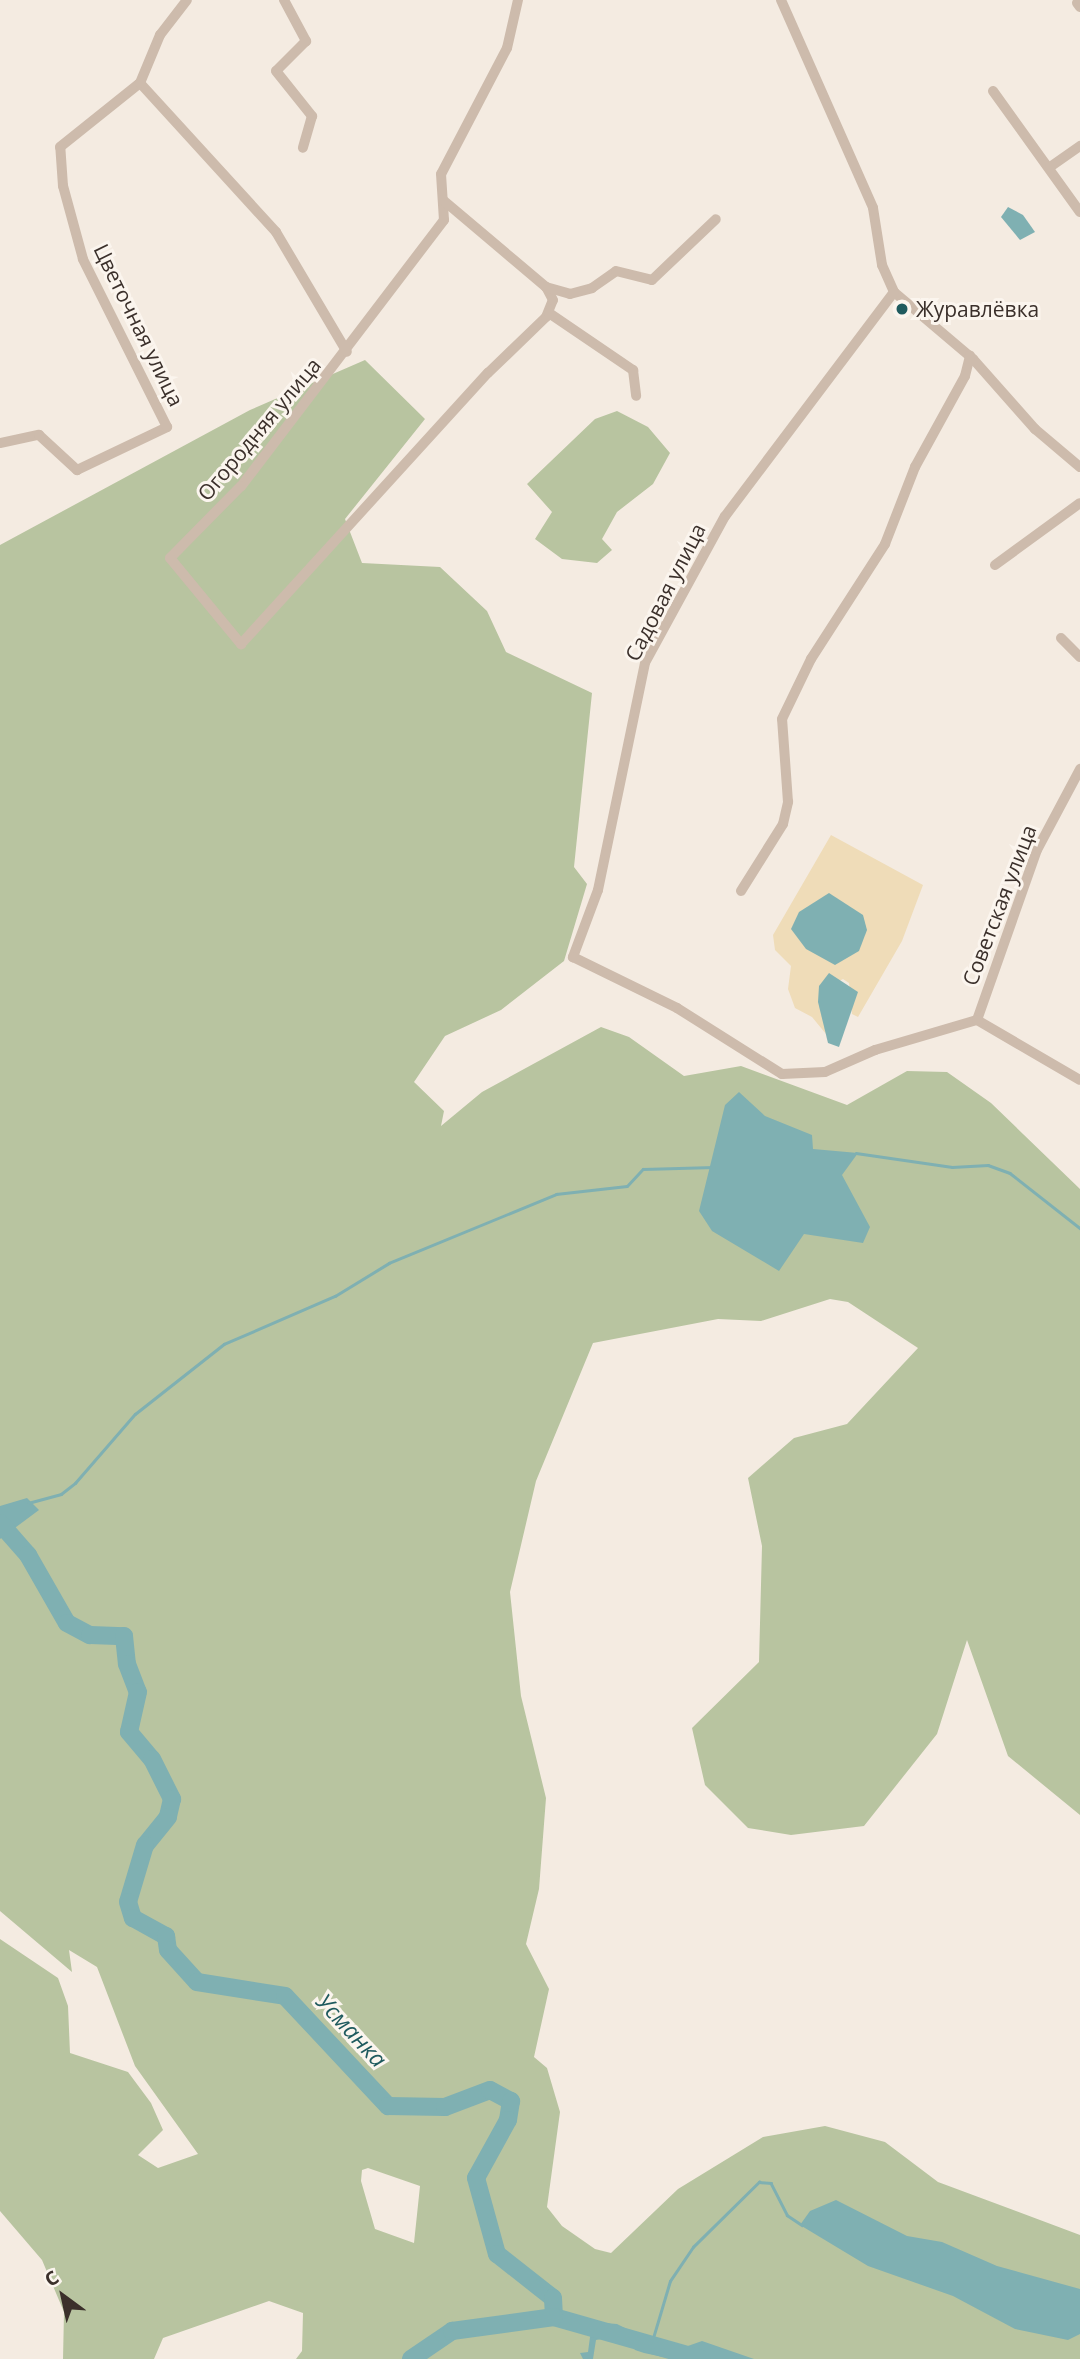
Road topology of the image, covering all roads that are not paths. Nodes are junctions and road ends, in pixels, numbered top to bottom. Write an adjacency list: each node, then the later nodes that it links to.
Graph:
1 (187, 0): 5 (street, Цветочная улица)
2 (284, 0): 8 (street)
3 (518, 0): 10 (street, Огородняя улица)
4 (781, 0): 14 (street)
5 (140, 83): 16 (street); 19 (street, Цветочная улица)
6 (993, 91): 9 (street)
7 (1080, 146): 9 (street)
8 (303, 148)
9 (1050, 167): 11 (street)
10 (443, 200): 13 (street); 16 (street, Огородняя улица)
11 (1080, 212)
12 (716, 219): 13 (street)
13 (546, 287): 15 (street)
14 (894, 292): 17 (street); 27 (street, Садовая улица)
15 (549, 313): 16 (street, Огородняя улица); 18 (street)
16 (347, 352)
17 (970, 356): 20 (street); 26 (street)
18 (636, 396)
19 (0, 443)
20 (1080, 467)
21 (1080, 503): 22 (street)
22 (995, 565)
23 (1061, 638): 24 (street)
24 (1080, 657)
25 (1080, 769): 27 (street, Советская улица)
26 (741, 891)
27 (977, 1020): 28 (street)
28 (1080, 1080)

